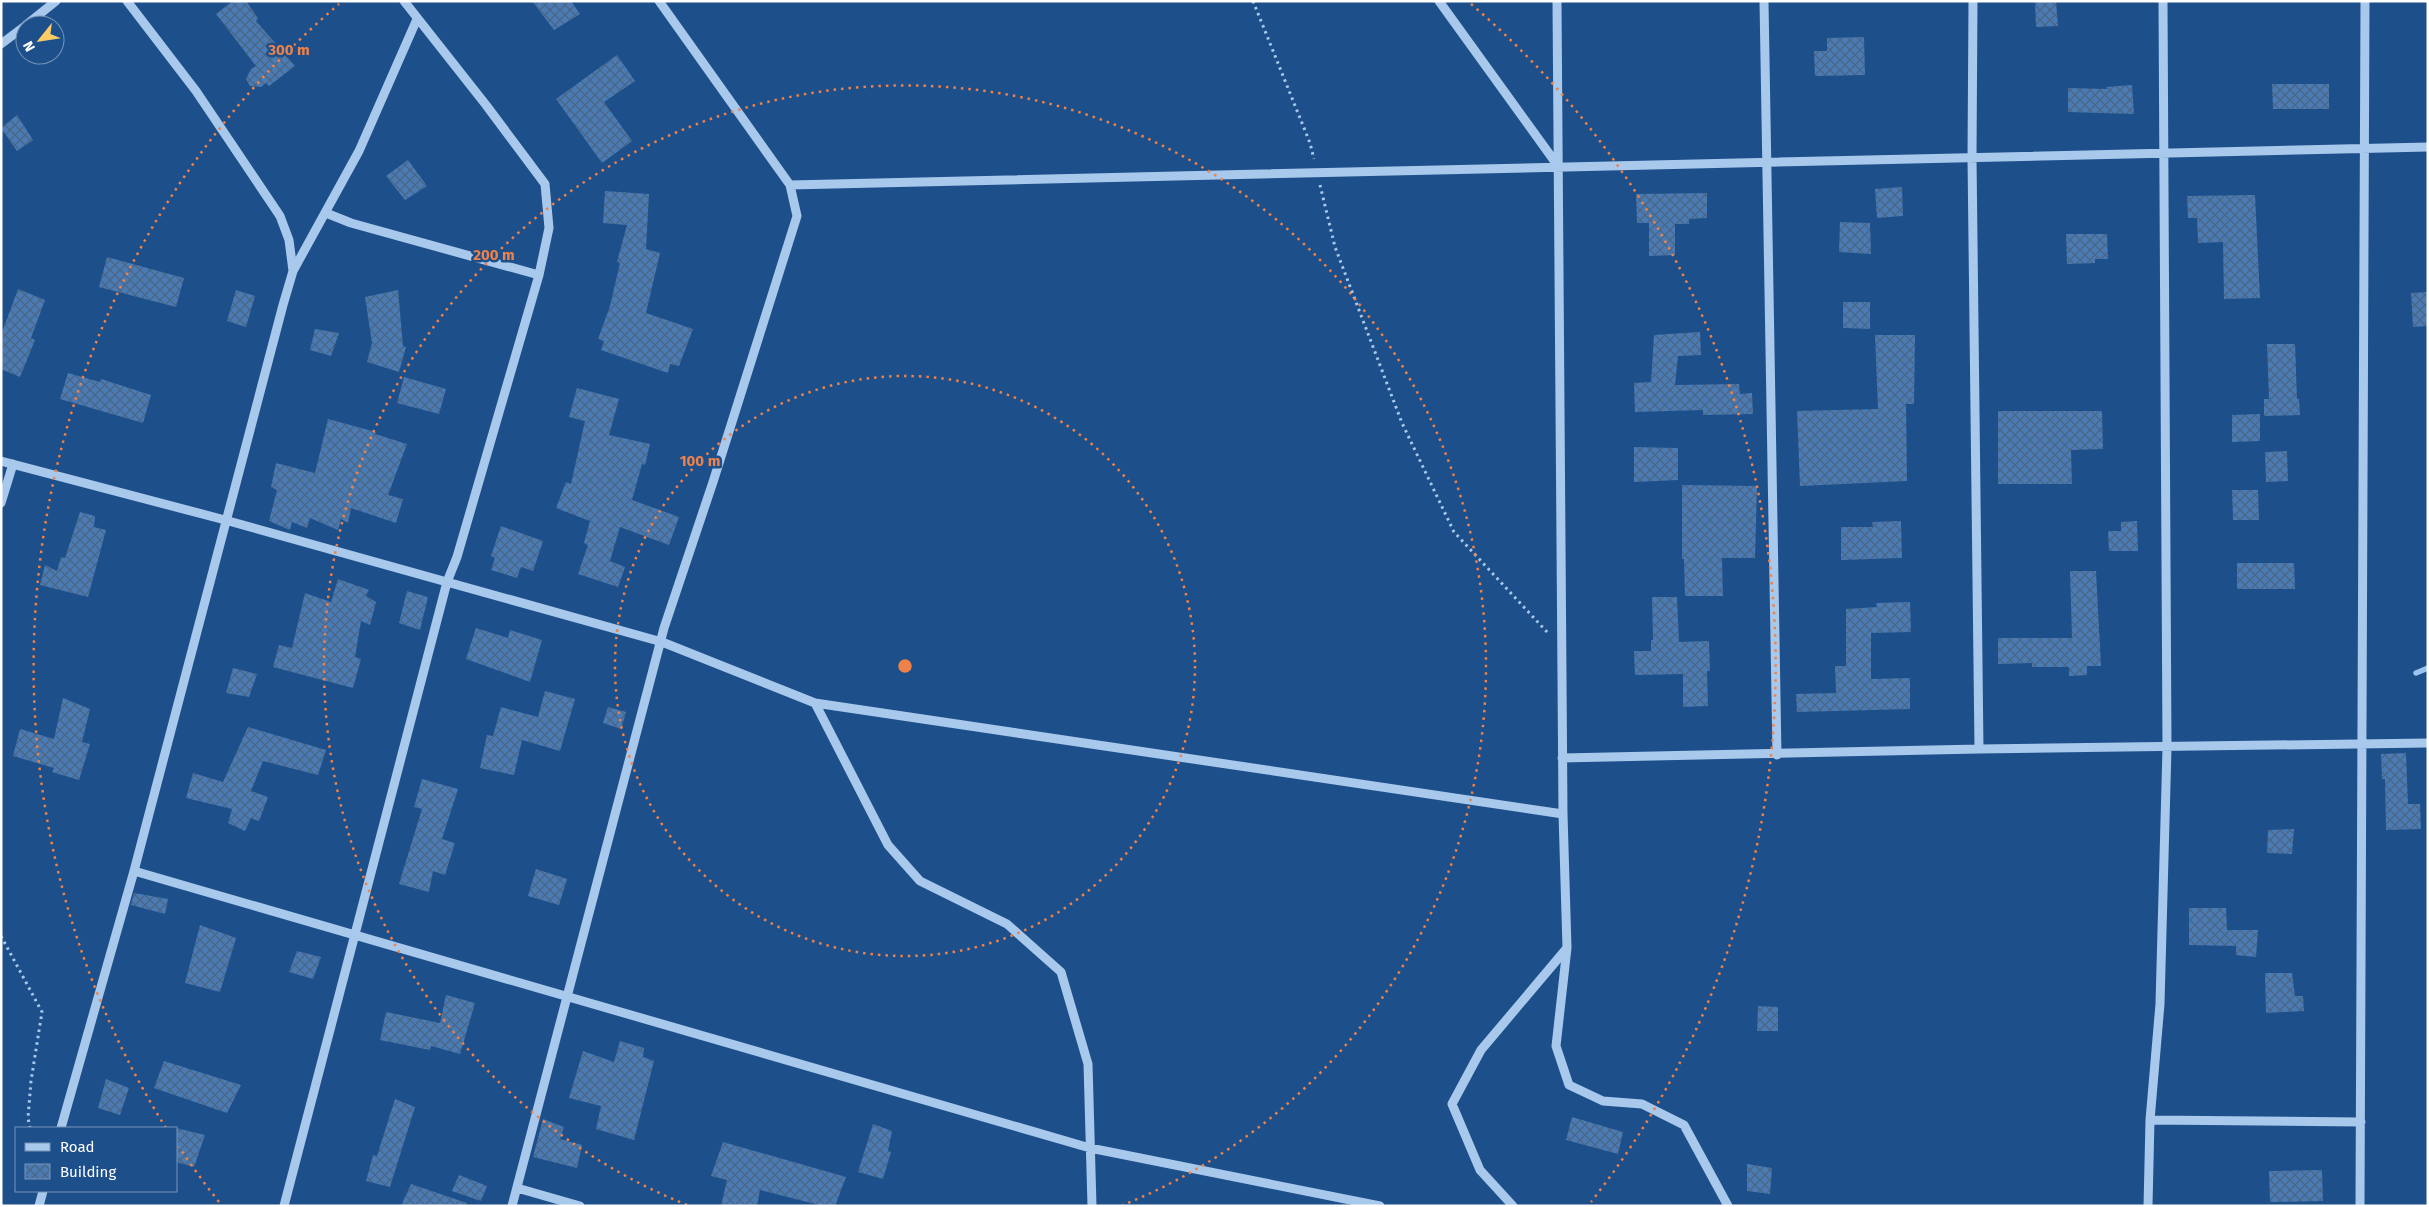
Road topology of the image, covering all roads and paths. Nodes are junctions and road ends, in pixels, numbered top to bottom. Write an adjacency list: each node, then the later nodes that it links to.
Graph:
1 (56, 1): 12 (street)
2 (127, 1): 25 (street)
3 (404, 1): 13 (street)
4 (659, 1): 23 (street)
5 (1253, 1): 22 (path)
6 (1439, 1): 21 (street)
7 (1557, 1): 21 (street)
8 (1764, 1): 20 (street)
9 (1973, 1): 19 (street)
10 (2163, 1): 18 (street)
11 (2365, 1): 17 (street)
12 (38, 15)
13 (417, 19): 24 (street); 26 (street)
14 (15, 33): 15 (street)
15 (1, 44)
16 (2428, 146): 17 (street)
17 (2364, 148): 18 (street); 36 (street)
18 (2163, 152): 19 (street); 37 (street)
19 (1972, 157): 20 (street); 38 (street)
20 (1767, 161): 21 (street); 39 (street)
21 (1558, 166): 22 (street); 33 (street)
22 (1317, 172): 23 (street); 33 (path)
23 (790, 185): 32 (street)
24 (326, 213): 25 (street); 26 (street)
25 (293, 271): 30 (street)
26 (539, 275): 31 (street)
27 (1, 461): 28 (street)
28 (13, 464): 29 (street); 30 (street)
29 (1, 503)
30 (225, 520): 31 (street); 42 (street)
31 (447, 582): 32 (street); 43 (street)
32 (662, 642): 34 (street); 46 (street)
33 (1562, 647): 40 (street)
34 (815, 703): 41 (street); 51 (street)
35 (2428, 743): 36 (street)
36 (2362, 744): 37 (street); 48 (street)
37 (2167, 748): 38 (street); 47 (street)
38 (1979, 749): 39 (street)
39 (1778, 755): 40 (street)
40 (1562, 758): 41 (street)
41 (1563, 814): 45 (street)
42 (134, 871): 43 (street); 50 (street)
43 (355, 934): 46 (street); 55 (street)
44 (1, 936): 49 (path)
45 (1567, 948): 60 (street); 61 (street)
46 (568, 996): 51 (street); 52 (street)
47 (2150, 1120): 48 (street); 62 (street)
48 (2361, 1122): 63 (street)
49 (30, 1127)
50 (61, 1127)
51 (1090, 1148): 58 (street); 59 (street)
52 (517, 1188): 56 (street); 57 (street)
53 (43, 1192): 54 (street)
54 (39, 1206)
55 (284, 1206)
56 (512, 1206)
57 (580, 1206)
58 (1092, 1206)
59 (1380, 1206)
60 (1513, 1206)
61 (1728, 1206)
62 (2148, 1206)
63 (2360, 1206)

